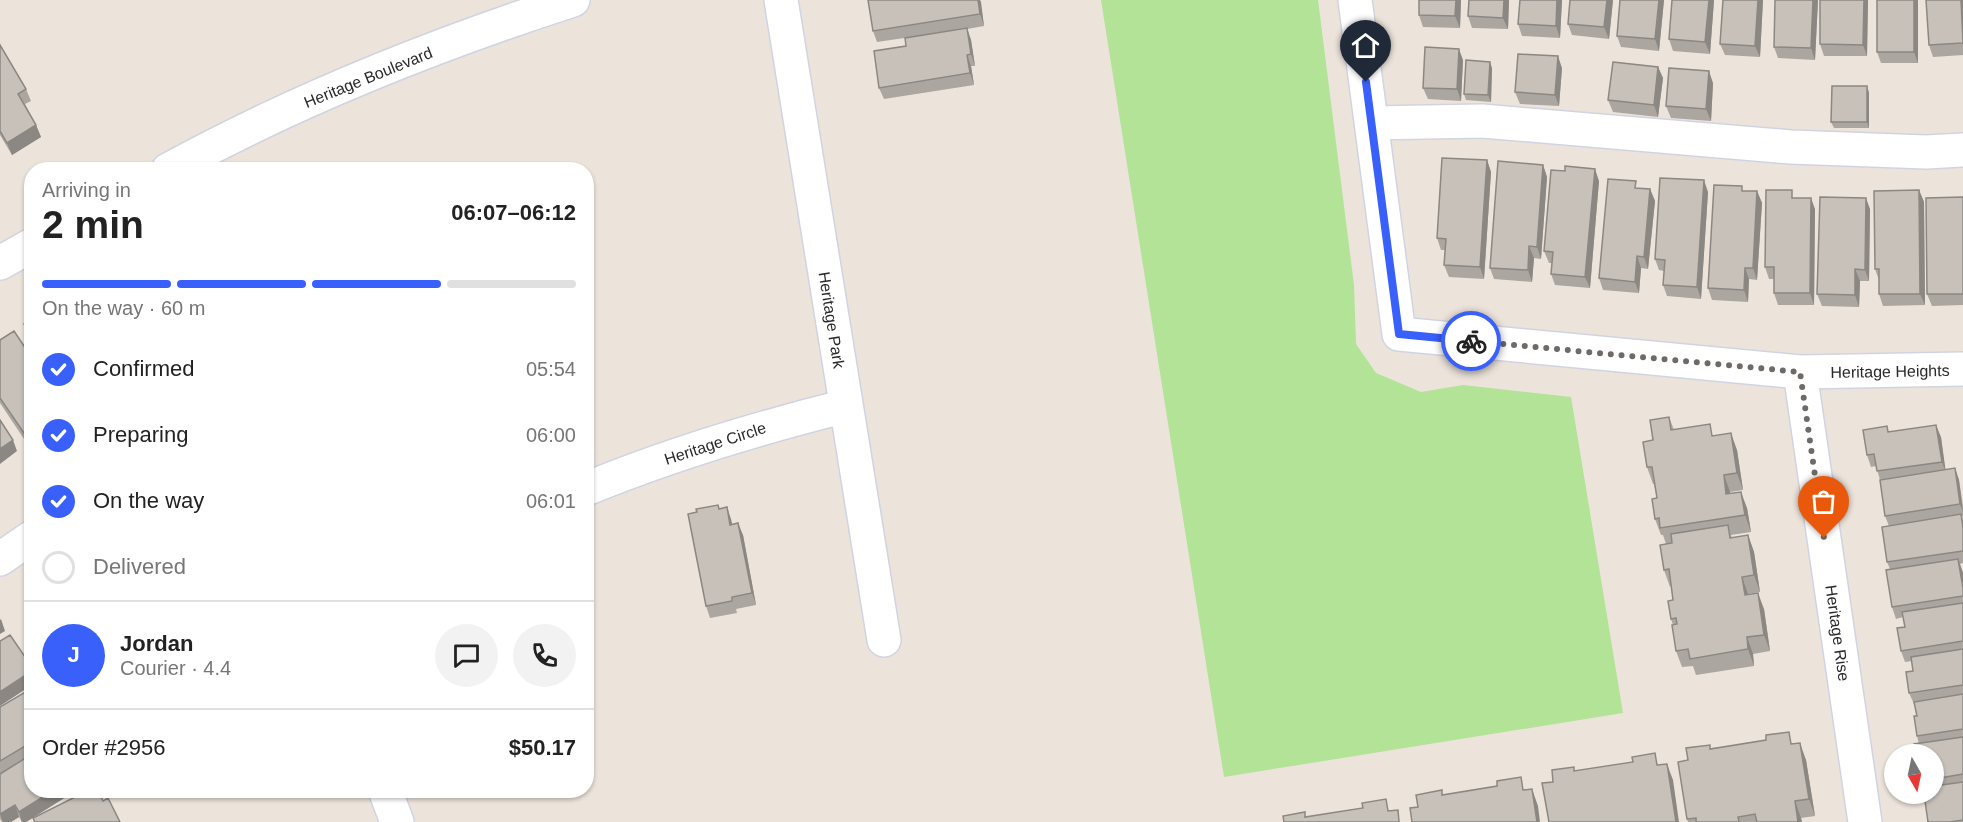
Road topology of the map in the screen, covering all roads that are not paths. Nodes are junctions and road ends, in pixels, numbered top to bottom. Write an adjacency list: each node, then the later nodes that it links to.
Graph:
1 (573, 0): 6 (street, Heritage Boulevard)
2 (781, 0): 11 (street, Heritage Park)
3 (1354, 0): 4 (street, Heritage Heights)
4 (1372, 123): 5 (street); 10 (street, Heritage Heights)
5 (1963, 150)
6 (184, 162)
7 (24, 250): 8 (street)
8 (0, 263)
9 (1963, 369): 10 (street, Heritage Heights)
10 (1800, 372): 18 (street, Heritage Rise)
11 (846, 406): 12 (street, Heritage Circle); 15 (street, Heritage Park)
12 (594, 486)
13 (24, 542): 14 (street)
14 (0, 559)
15 (884, 640)
16 (388, 798): 17 (street)
17 (397, 822)
18 (1865, 822)

